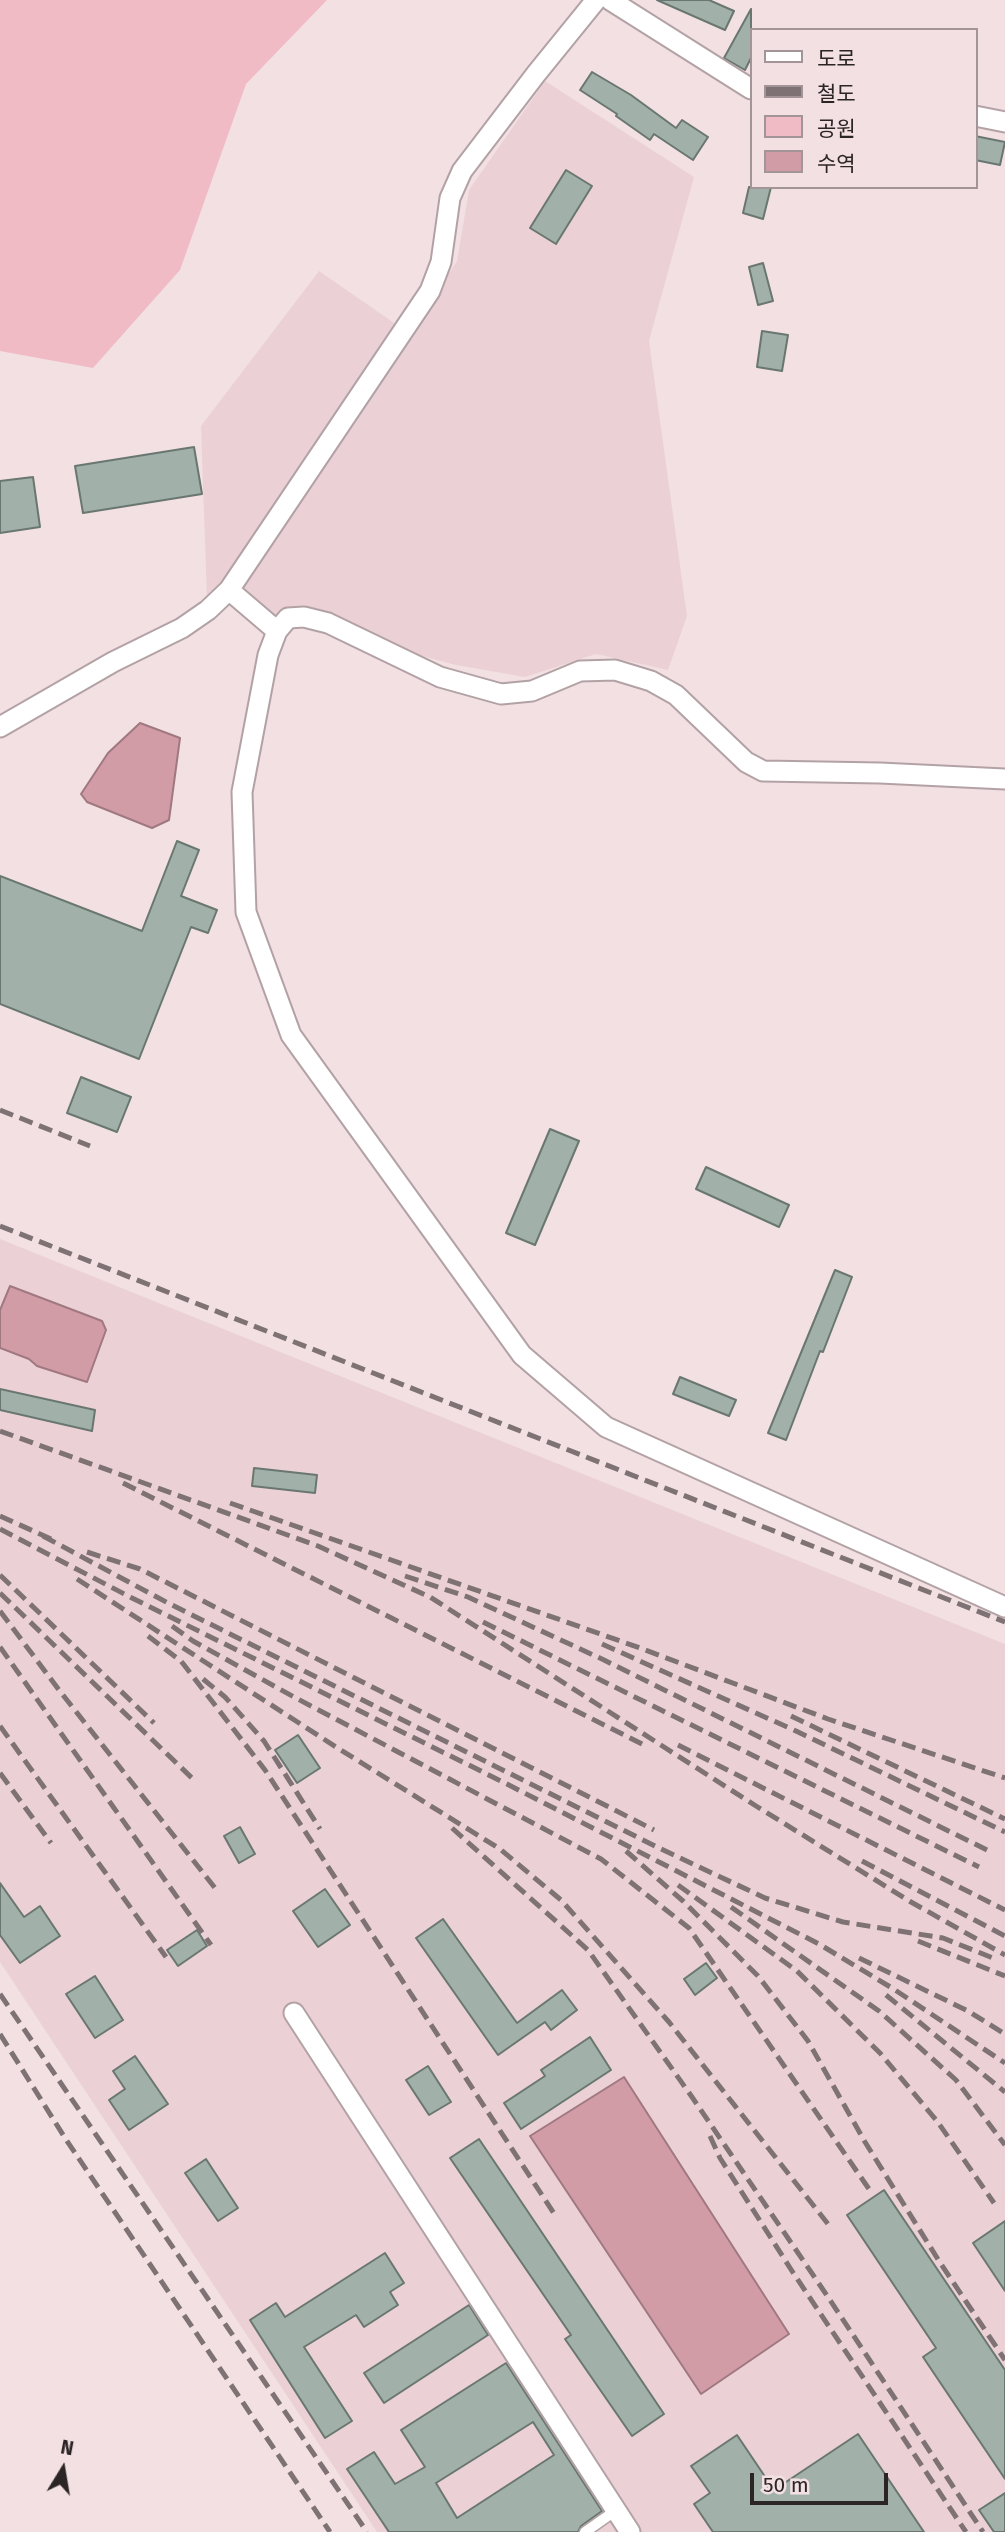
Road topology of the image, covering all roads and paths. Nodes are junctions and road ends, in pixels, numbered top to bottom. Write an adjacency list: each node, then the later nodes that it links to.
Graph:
1 (597, 0): 6 (street)
2 (610, 0): 3 (street)
3 (750, 88)
4 (977, 116): 5 (street)
5 (1005, 122)
6 (229, 590): 7 (street); 8 (street)
7 (277, 631): 9 (street); 10 (street)
8 (0, 727)
9 (1005, 779)
10 (1005, 1607)
11 (294, 2013): 12 (street)
12 (615, 2511): 13 (lane); 14 (street)
13 (585, 2532)
14 (630, 2532)

